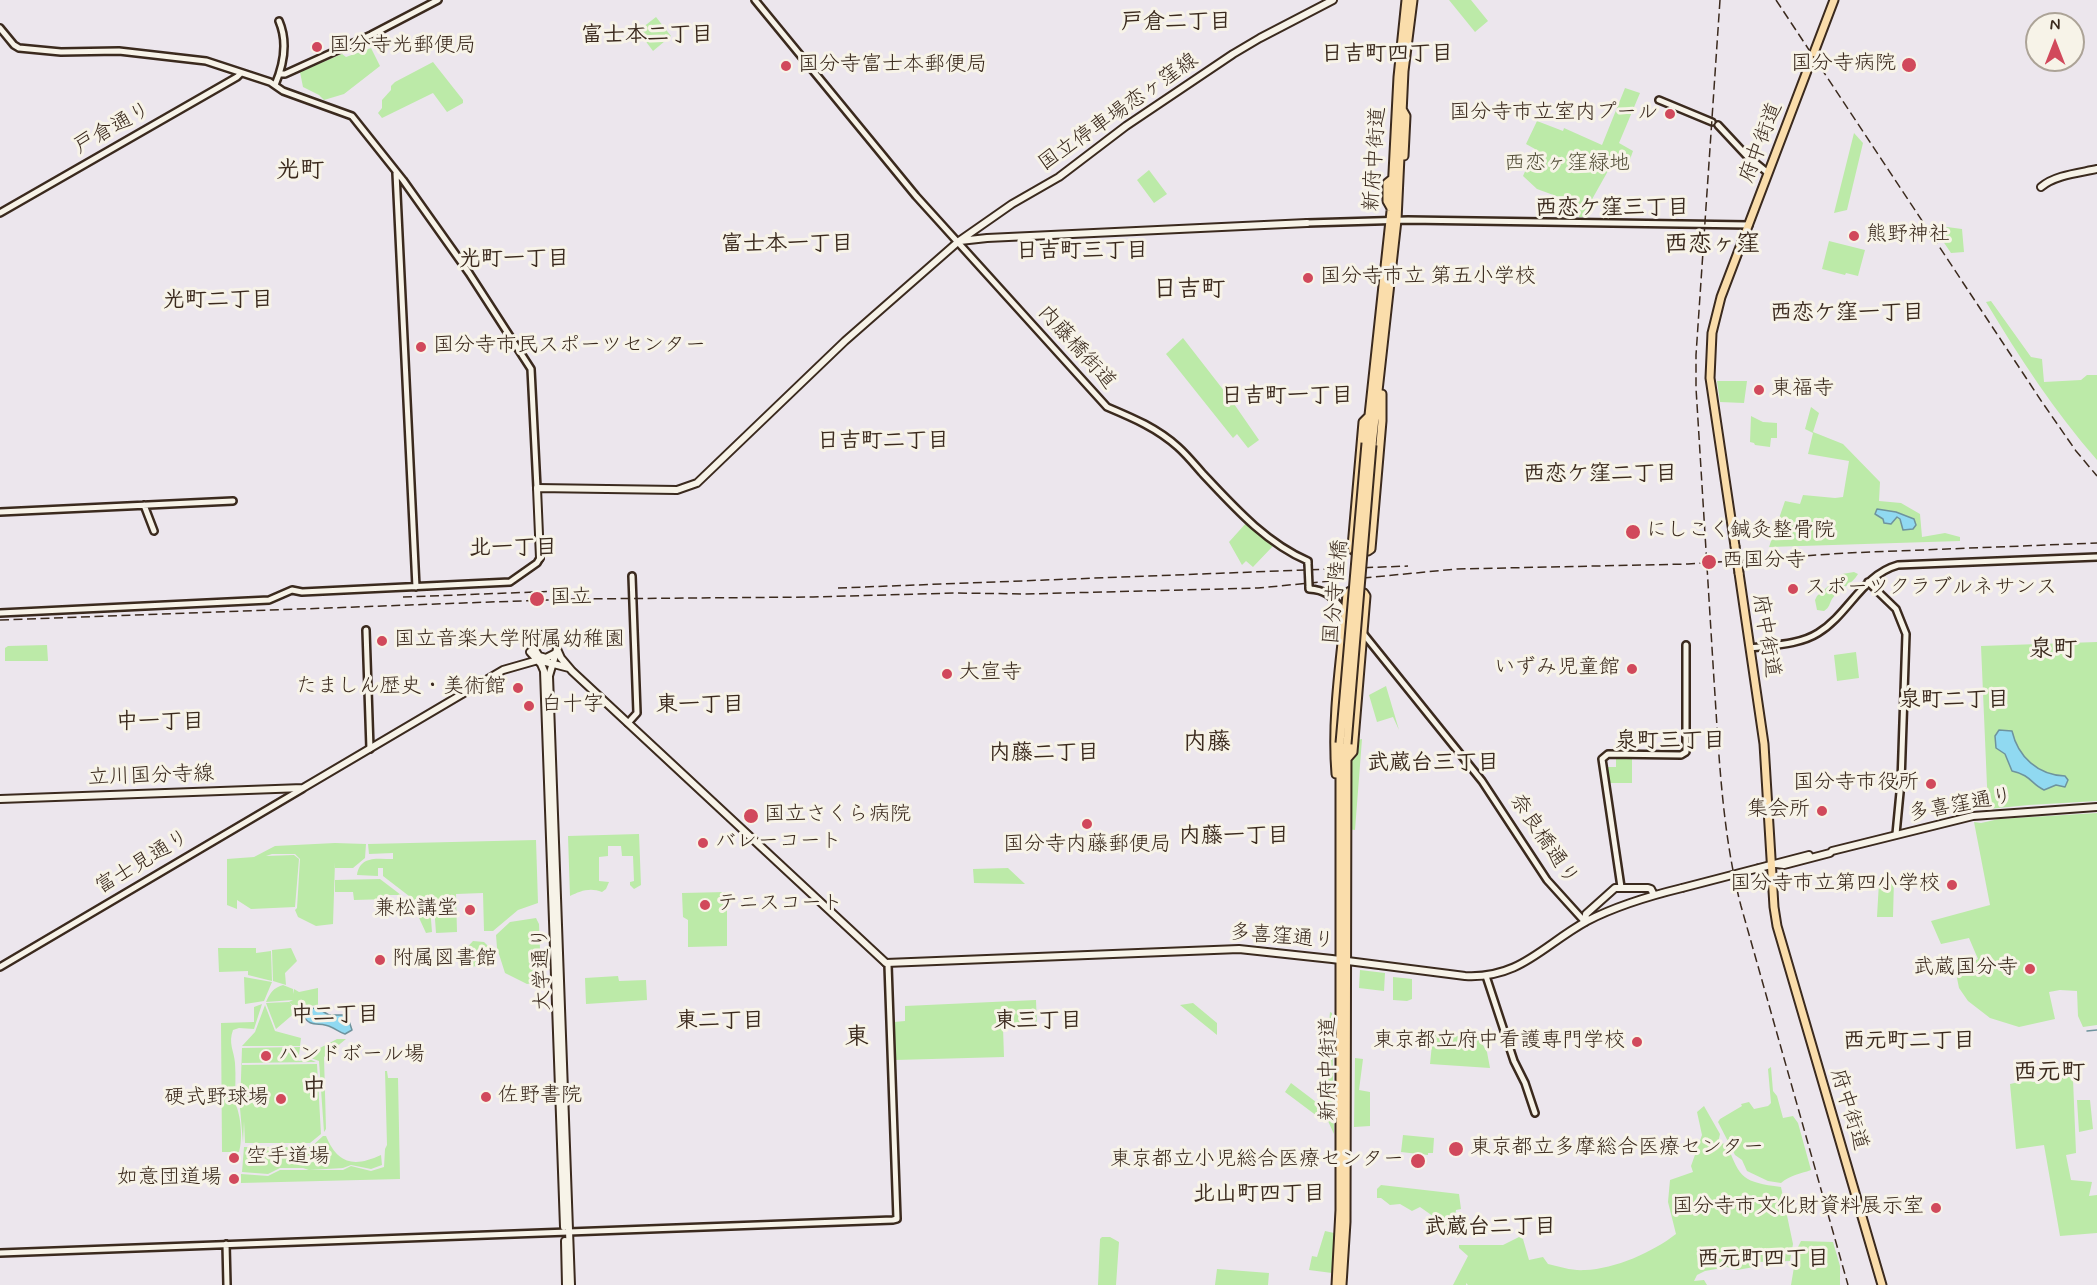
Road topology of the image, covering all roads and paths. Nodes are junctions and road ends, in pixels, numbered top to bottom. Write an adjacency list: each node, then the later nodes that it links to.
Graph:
1 (438, 0): 10 (street)
2 (755, 0): 25 (street, 内藤橋街道)
3 (1333, 0): 22 (main road, 国立停車場恋ヶ窪線)
4 (1407, 0): 20 (main road, 新府中街道)
5 (1415, 0): 20 (main road, 新府中街道)
6 (1834, 0): 17 (main road, 府中街道)
7 (279, 21): 10 (street)
8 (0, 28): 9 (street)
9 (241, 73): 11 (street); 19 (street, 戸倉通り)
10 (280, 74): 11 (street)
11 (275, 85): 16 (street)
12 (1659, 100): 13 (street)
13 (1712, 122)
14 (1718, 125): 17 (street)
15 (2097, 169): 18 (main road)
16 (396, 171): 29 (street); 38 (street)
17 (1768, 173): 23 (main road, 府中街道)
18 (2041, 188)
19 (0, 213)
20 (1393, 220): 21 (street); 23 (street); 26 (main road, 新府中街道); 27 (main road, 新府中街道)
21 (1307, 223): 24 (main road)
22 (982, 224): 24 (main road); 25 (main road, 国立停車場恋ヶ窪線)
23 (1749, 225): 45 (main road, 府中街道, bridge)
24 (987, 238): 25 (main road)
25 (959, 241): 29 (main road, 国立停車場恋ヶ窪線); 39 (street, 内藤橋街道, bridge)
26 (1379, 386): 27 (main road); 28 (main road, 新府中街道)
27 (1369, 416): 28 (main road, 新府中街道)
28 (1369, 444): 54 (main road, 国分寺陸橋, bridge)
29 (537, 488): 35 (main road)
30 (233, 501): 31 (street)
31 (144, 505): 32 (street); 33 (street)
32 (0, 512)
33 (154, 531)
34 (2097, 557): 37 (street)
35 (540, 558): 38 (street)
36 (632, 576): 53 (street)
37 (1868, 582): 45 (street); 61 (street)
38 (416, 587): 40 (street)
39 (1346, 612): 42 (street); 42 (main road); 58 (main road)
40 (0, 613)
41 (366, 630): 55 (street)
42 (1363, 633): 56 (main road); 65 (street, 奈良橋通り)
43 (533, 644): 46 (main road); 47 (main road); 49 (main road)
44 (1686, 645): 63 (street)
45 (1751, 648): 62 (main road, 府中街道)
46 (557, 651): 49 (main road, 大学通り); 51 (main road)
47 (530, 652): 48 (main road); 50 (main road)
48 (537, 660): 49 (main road); 50 (main road); 52 (main road, 大学通り)
49 (549, 661): 51 (main road); 52 (main road, 大学通り)
50 (518, 664): 52 (main road); 55 (main road)
51 (570, 669): 52 (main road); 53 (main road)
52 (546, 674): 71 (main road, 大学通り)
53 (628, 723): 67 (main road)
54 (1344, 744): 56 (main road, 新府中街道); 58 (main road, 新府中街道)
55 (370, 749): 57 (main road)
56 (1346, 760): 66 (main road, 新府中街道)
57 (303, 788): 59 (main road, 立川国分寺線); 68 (street, 富士見通り)
58 (1339, 794): 66 (main road, 新府中街道)
59 (0, 799)
60 (2097, 807): 61 (main road, 多喜窪通り)
61 (1896, 834): 62 (main road, 多喜窪通り)
62 (1774, 865): 64 (main road, bridge); 79 (main road, 府中街道)
63 (1621, 887): 64 (main road); 65 (main road)
64 (1654, 895): 65 (main road, 多喜窪通り)
65 (1585, 922): 69 (main road, 多喜窪通り)
66 (1343, 960): 67 (main road, 多喜窪通り); 69 (main road, 多喜窪通り); 77 (main road, 新府中街道); 78 (main road, 新府中街道)
67 (886, 963): 71 (street)
68 (0, 967)
69 (1486, 976): 70 (street)
70 (1534, 1113)
71 (567, 1232): 72 (street); 75 (main road, 大学通り); 76 (main road, 大学通り)
72 (226, 1244): 73 (street); 74 (street)
73 (0, 1253)
74 (227, 1285)
75 (566, 1285)
76 (571, 1285)
77 (1336, 1285)
78 (1342, 1285)
79 (1882, 1285)

